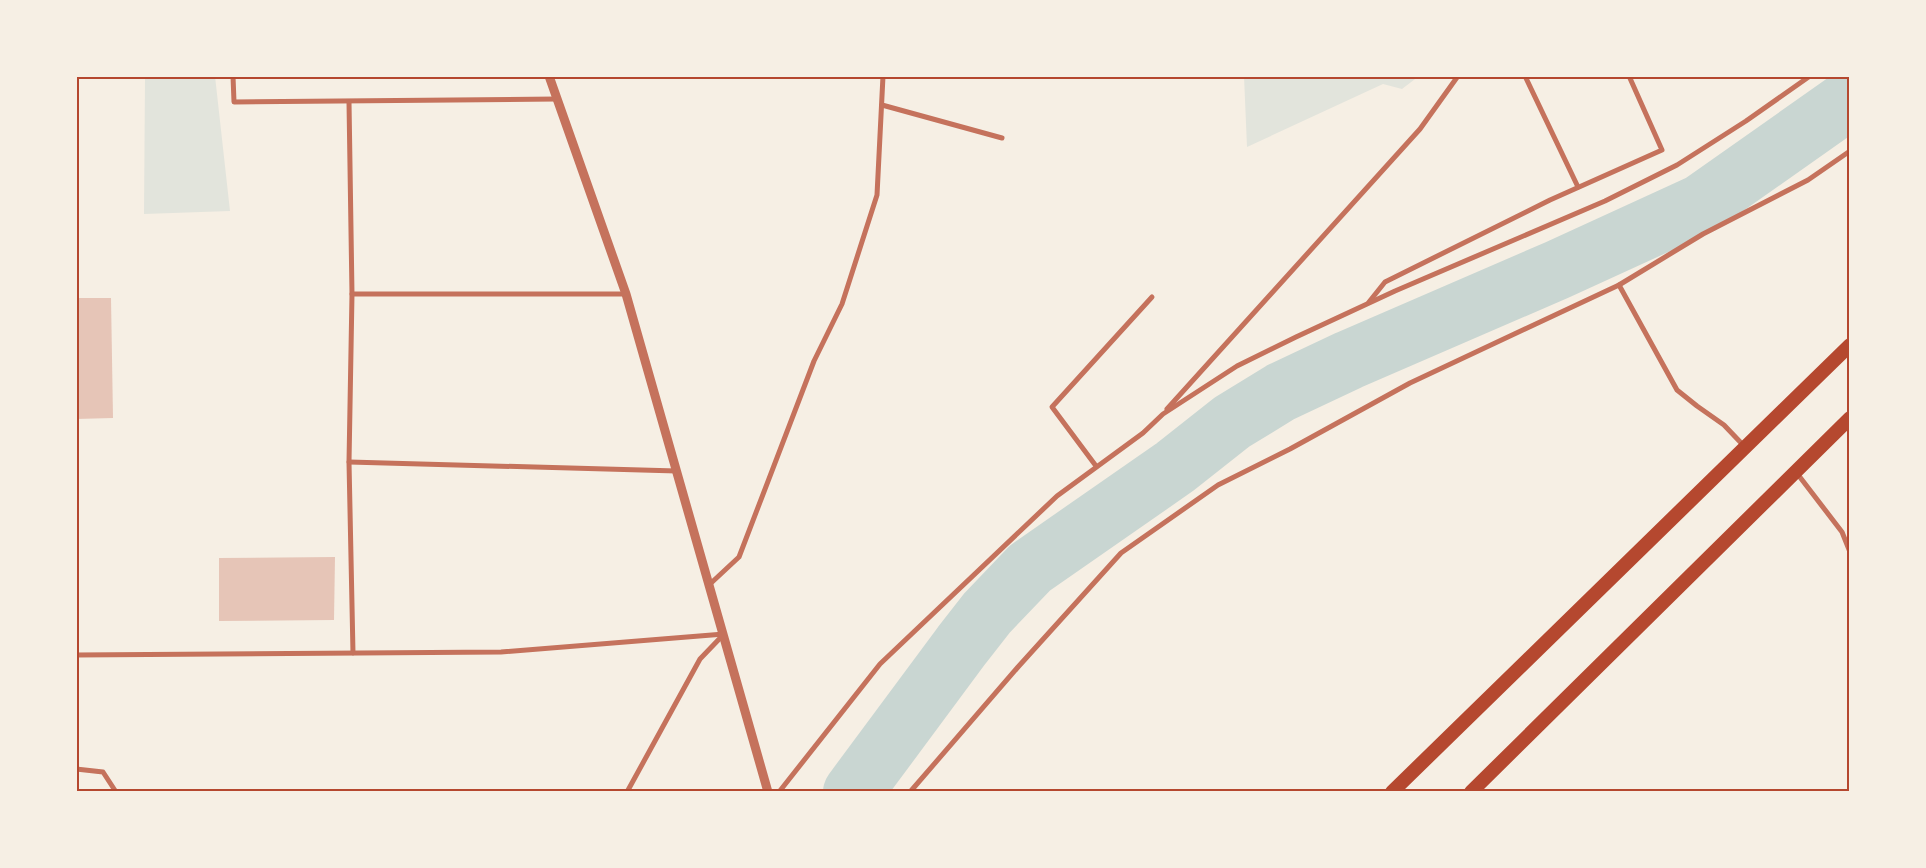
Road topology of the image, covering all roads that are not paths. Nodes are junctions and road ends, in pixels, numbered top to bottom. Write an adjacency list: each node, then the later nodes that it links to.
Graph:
1 (233, 76): 9 (street)
2 (549, 76): 8 (street)
3 (883, 76): 10 (street)
4 (1458, 76): 20 (street)
5 (1525, 76): 13 (street)
6 (1629, 76): 13 (street)
7 (1810, 76): 18 (street)
8 (557, 99): 9 (street); 16 (street)
9 (349, 102): 15 (street)
10 (882, 106): 11 (street); 28 (street)
11 (1002, 138)
12 (1850, 151): 14 (street)
13 (1578, 188): 18 (street)
14 (1619, 285): 22 (street); 37 (street)
15 (352, 294): 16 (street); 23 (street)
16 (626, 294): 25 (street)
17 (1152, 297): 24 (street)
18 (1367, 304): 20 (street)
19 (1850, 345): 22 (highway)
20 (1163, 414): 24 (street)
21 (1850, 418): 26 (highway)
22 (1745, 447): 38 (highway)
23 (349, 462): 25 (street); 30 (street)
24 (1096, 466): 36 (street)
25 (677, 471): 28 (street)
26 (1795, 471): 27 (street); 39 (highway)
27 (1850, 552)
28 (710, 584): 29 (street)
29 (724, 634): 30 (street); 34 (street); 35 (street)
30 (353, 653): 31 (street)
31 (76, 655)
32 (76, 769): 33 (street)
33 (116, 792)
34 (627, 792)
35 (768, 792)
36 (779, 792)
37 (910, 792)
38 (1392, 792)
39 (1471, 792)

